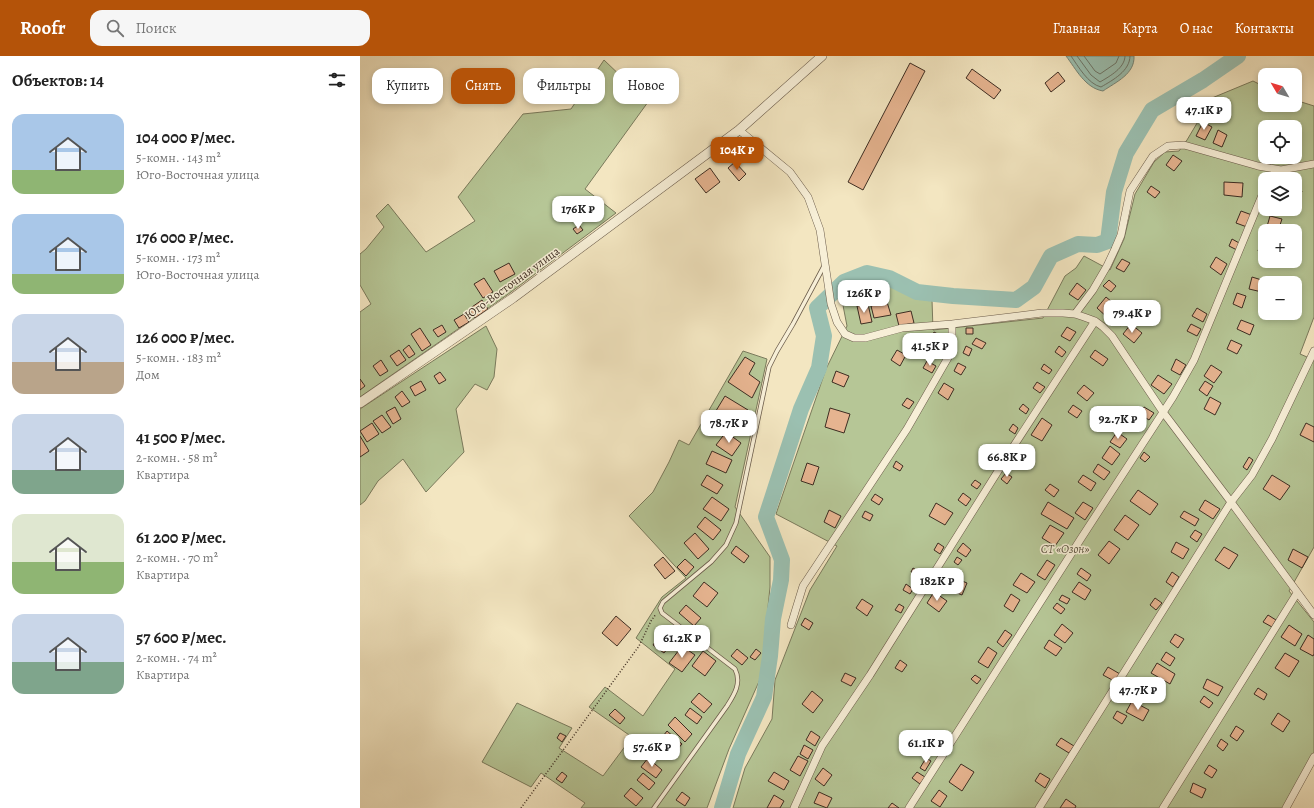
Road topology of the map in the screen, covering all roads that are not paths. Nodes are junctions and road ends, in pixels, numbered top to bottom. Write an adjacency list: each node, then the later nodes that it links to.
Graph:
1 (822, 56): 2 (street, Юго-Восточная улица)
2 (739, 130): 7 (street); 12 (street, Юго-Восточная улица)
3 (1314, 164): 4 (street)
4 (1272, 169): 5 (street); 8 (street)
5 (1271, 172)
6 (1258, 205): 13 (street)
7 (825, 263): 10 (street); 19 (lane)
8 (1075, 314): 9 (street); 10 (street)
9 (1095, 321): 13 (street); 20 (street)
10 (952, 324): 17 (street)
11 (1314, 351): 14 (street)
12 (360, 403)
13 (1163, 412): 14 (street); 21 (street)
14 (1231, 502): 15 (street); 22 (street)
15 (1297, 593): 16 (street); 23 (street)
16 (1314, 615)
17 (791, 625)
18 (1314, 757): 24 (street)
19 (654, 808)
20 (794, 808)
21 (909, 808)
22 (1039, 808)
23 (1163, 808)
24 (1286, 808)

